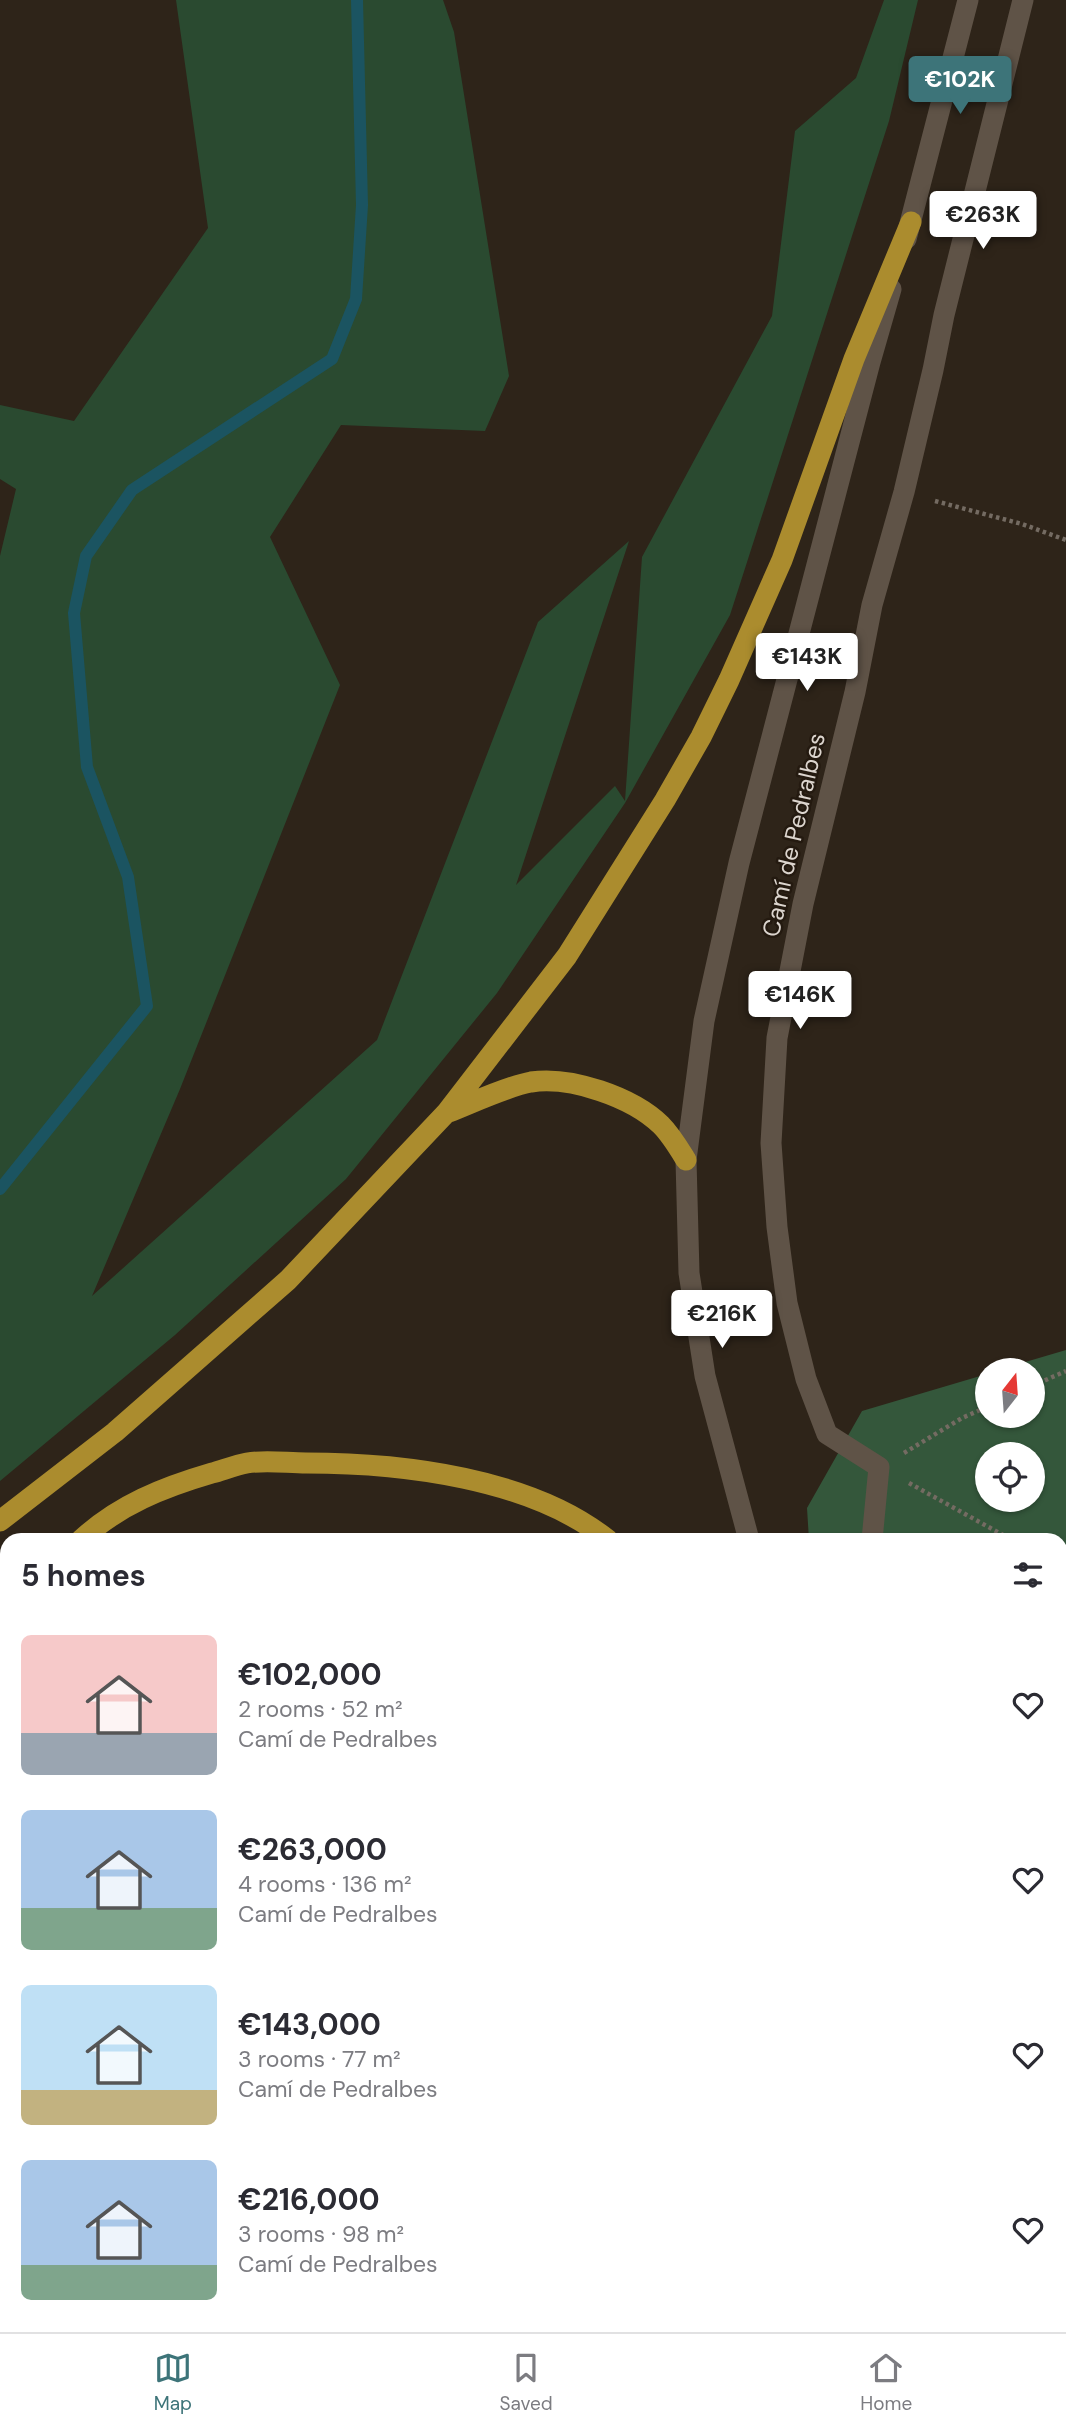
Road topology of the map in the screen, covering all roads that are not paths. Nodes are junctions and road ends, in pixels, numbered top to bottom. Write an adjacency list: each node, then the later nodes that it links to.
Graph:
1 (968, 0): 3 (street)
2 (1023, 0): 10 (street, Camí de Pedralbes)
3 (911, 222): 4 (highway); 5 (street)
4 (447, 1112): 5 (highway); 6 (highway)
5 (686, 1160): 9 (street)
6 (0, 1521)
7 (88, 1533): 8 (highway)
8 (597, 1533)
9 (747, 1533)
10 (873, 1533)

